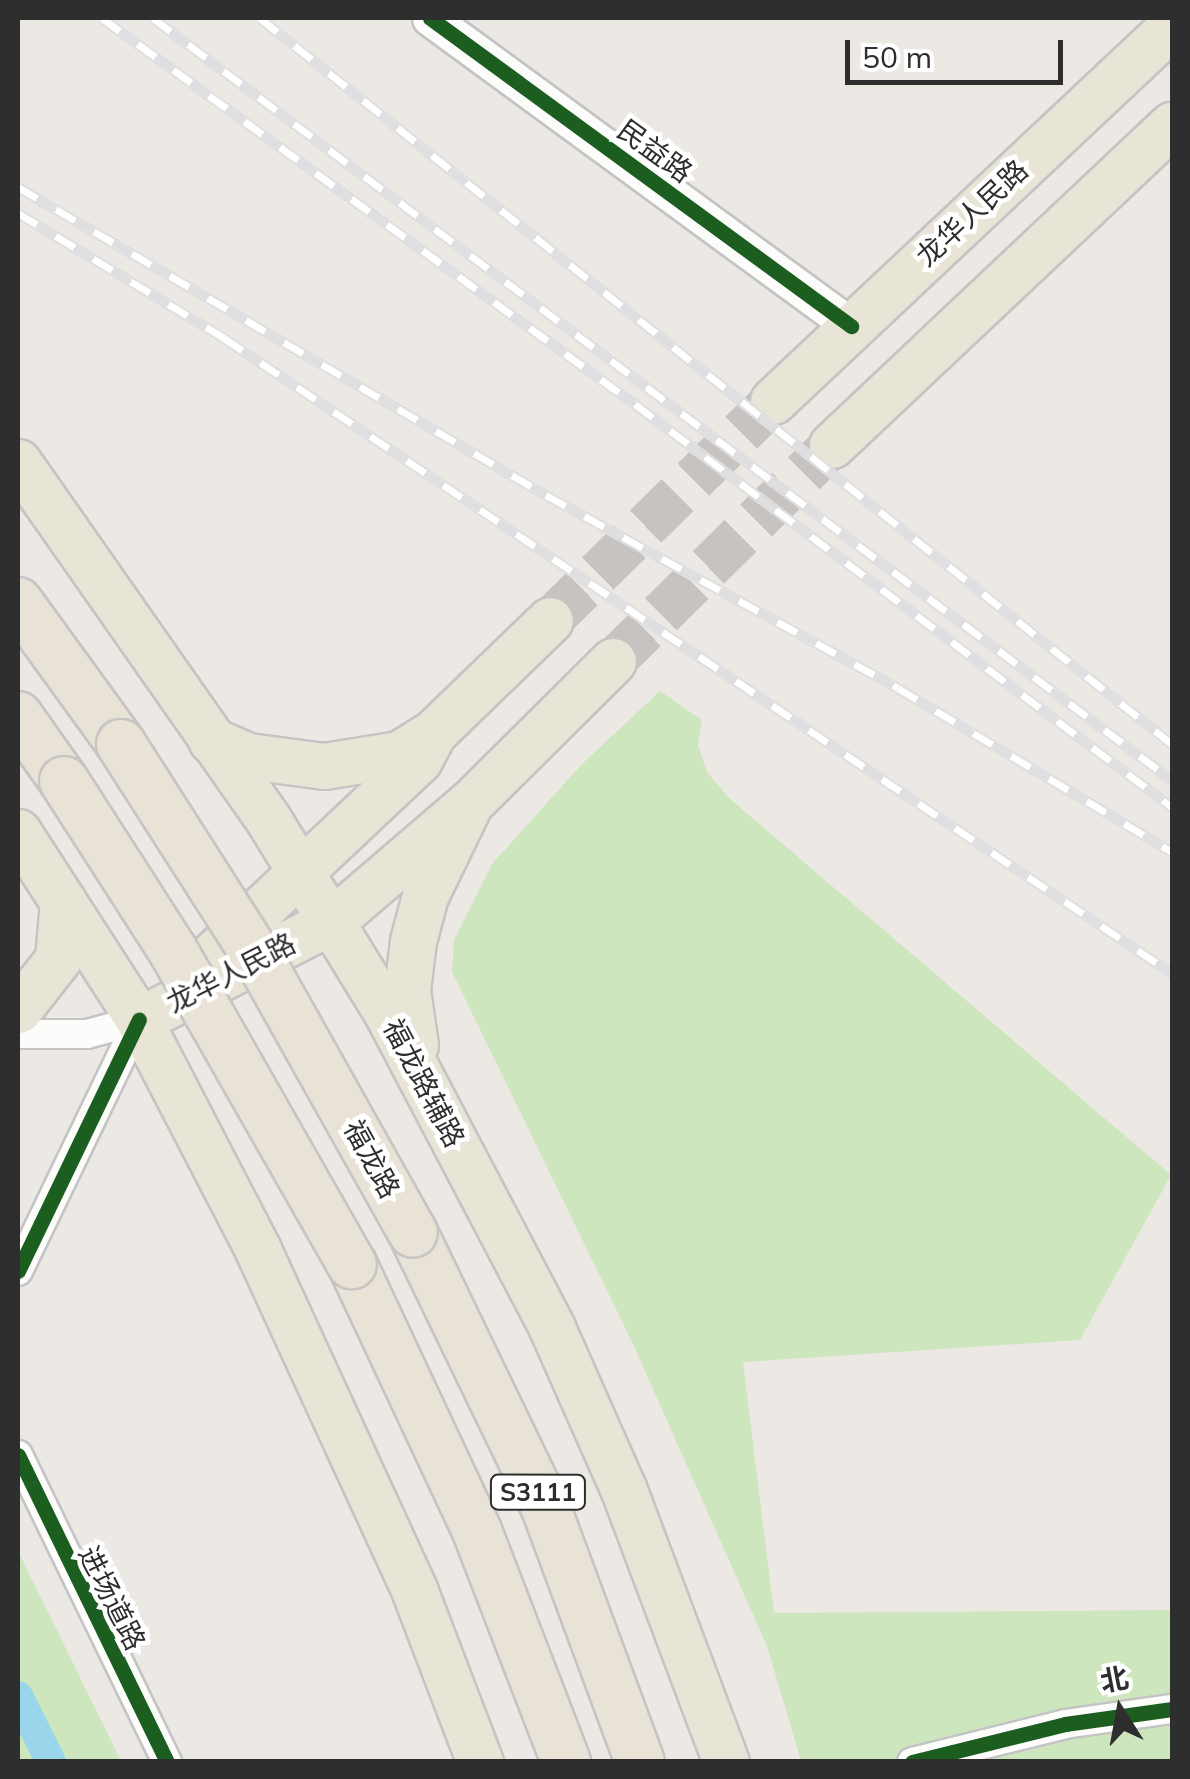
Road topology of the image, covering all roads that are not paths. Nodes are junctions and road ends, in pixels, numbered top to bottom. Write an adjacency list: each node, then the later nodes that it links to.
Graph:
1 (430, 18): 4 (street, 民益路)
2 (1172, 26): 4 (main road, 龙华人民路)
3 (1172, 125): 6 (main road)
4 (851, 326): 5 (main road, 龙华人民路)
5 (773, 401)
6 (832, 445)
7 (18, 462): 13 (main road, 福龙路辅路)
8 (18, 602): 29 (highway, 福龙路 / S3111, bridge)
9 (550, 620): 12 (main road, 龙华人民路)
10 (613, 661): 14 (main road, 龙华人民路)
11 (18, 716): 28 (highway, S3111, bridge)
12 (434, 732): 13 (main road); 16 (main road, 龙华人民路)
13 (211, 740): 16 (main road, 福龙路辅路)
14 (470, 802): 18 (main road, 龙华人民路); 22 (main road)
15 (18, 832): 17 (main road)
16 (302, 874): 18 (main road, 福龙路辅路); 20 (main road, 龙华人民路)
17 (63, 901): 19 (main road); 20 (main road)
18 (332, 921): 20 (main road, 龙华人民路); 22 (main road, 福龙路辅路)
19 (18, 1010)
20 (139, 1020): 21 (street); 23 (street); 27 (main road)
21 (18, 1034)
22 (422, 1082): 30 (main road, 福龙路辅路)
23 (18, 1271)
24 (18, 1454): 26 (street, 进场道路)
25 (1172, 1708): 31 (street)
26 (168, 1762)
27 (480, 1762)
28 (566, 1762)
29 (640, 1762)
30 (726, 1762)
31 (912, 1762)

